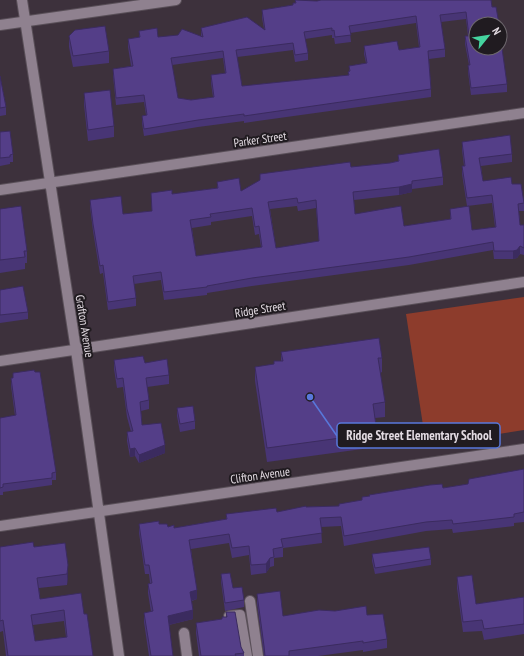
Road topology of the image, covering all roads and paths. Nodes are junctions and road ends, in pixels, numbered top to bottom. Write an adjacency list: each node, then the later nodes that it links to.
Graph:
1 (22, 0): 3 (street, Grafton Avenue)
2 (176, 0): 3 (street)
3 (25, 21): 4 (street); 6 (street, Grafton Avenue)
4 (0, 25)
5 (524, 113): 6 (street, Parker Street)
6 (49, 183): 7 (street, Parker Street); 9 (street, Grafton Avenue)
7 (0, 190)
8 (524, 282): 9 (street, Ridge Street)
9 (76, 350): 10 (street, Ridge Street); 12 (street, Grafton Avenue)
10 (0, 360)
11 (524, 449): 12 (street, Clifton Avenue)
12 (98, 512): 13 (street, Clifton Avenue); 17 (street, Grafton Avenue)
13 (0, 526)
14 (250, 601): 20 (street)
15 (229, 616): 19 (street)
16 (184, 633): 18 (street)
17 (119, 656)
18 (187, 656)
19 (247, 656)
20 (258, 656)

